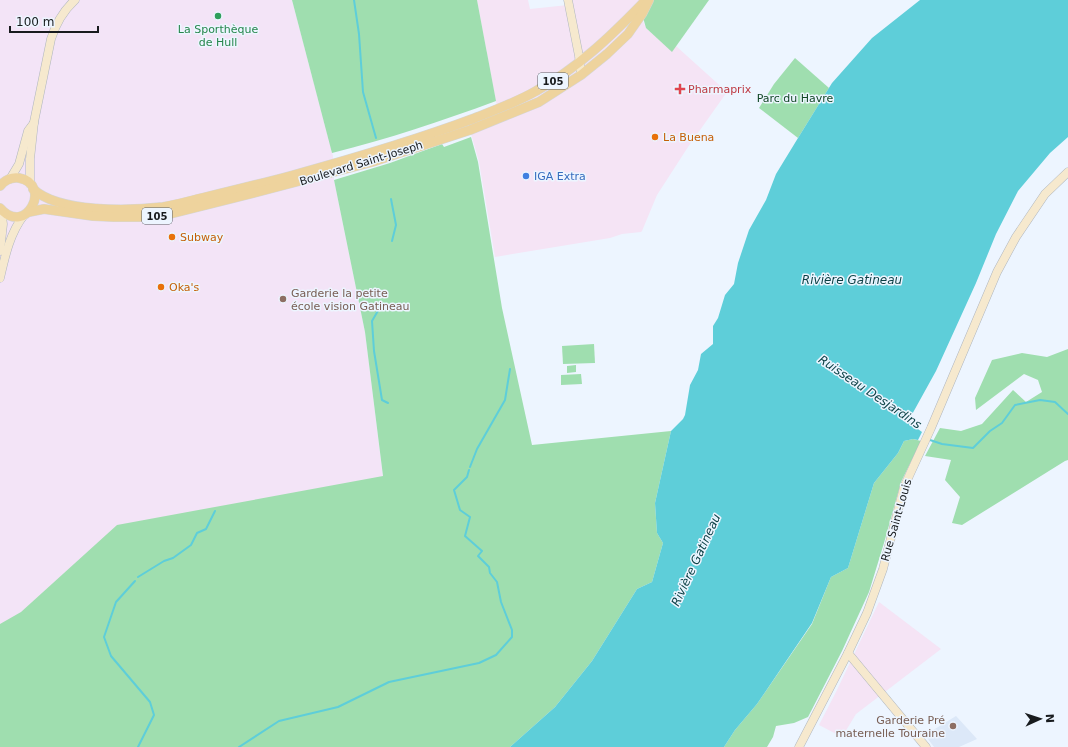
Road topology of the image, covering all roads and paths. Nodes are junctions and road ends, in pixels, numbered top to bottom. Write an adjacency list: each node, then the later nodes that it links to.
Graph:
1 (75, 0): 6 (main road)
2 (568, 0): 4 (main road)
3 (648, 0): 4 (main road, Boulevard Saint-Joseph / 105); 5 (main road, Boulevard Saint-Joseph / 105)
4 (580, 63): 5 (main road); 9 (main road, Boulevard Saint-Joseph / 105)
5 (581, 75): 11 (main road, Boulevard Saint-Joseph / 105)
6 (34, 122): 8 (main road); 9 (main road)
7 (1068, 172): 14 (main road, Rue Saint-Louis)
8 (4, 182): 9 (main road, 105)
9 (32, 187): 11 (main road)
10 (0, 209): 11 (main road, 105); 12 (main road)
11 (26, 214): 13 (main road)
12 (0, 251)
13 (0, 278)
14 (848, 653): 15 (main road, Rue Saint-Louis); 16 (main road)
15 (799, 747)
16 (926, 747)

